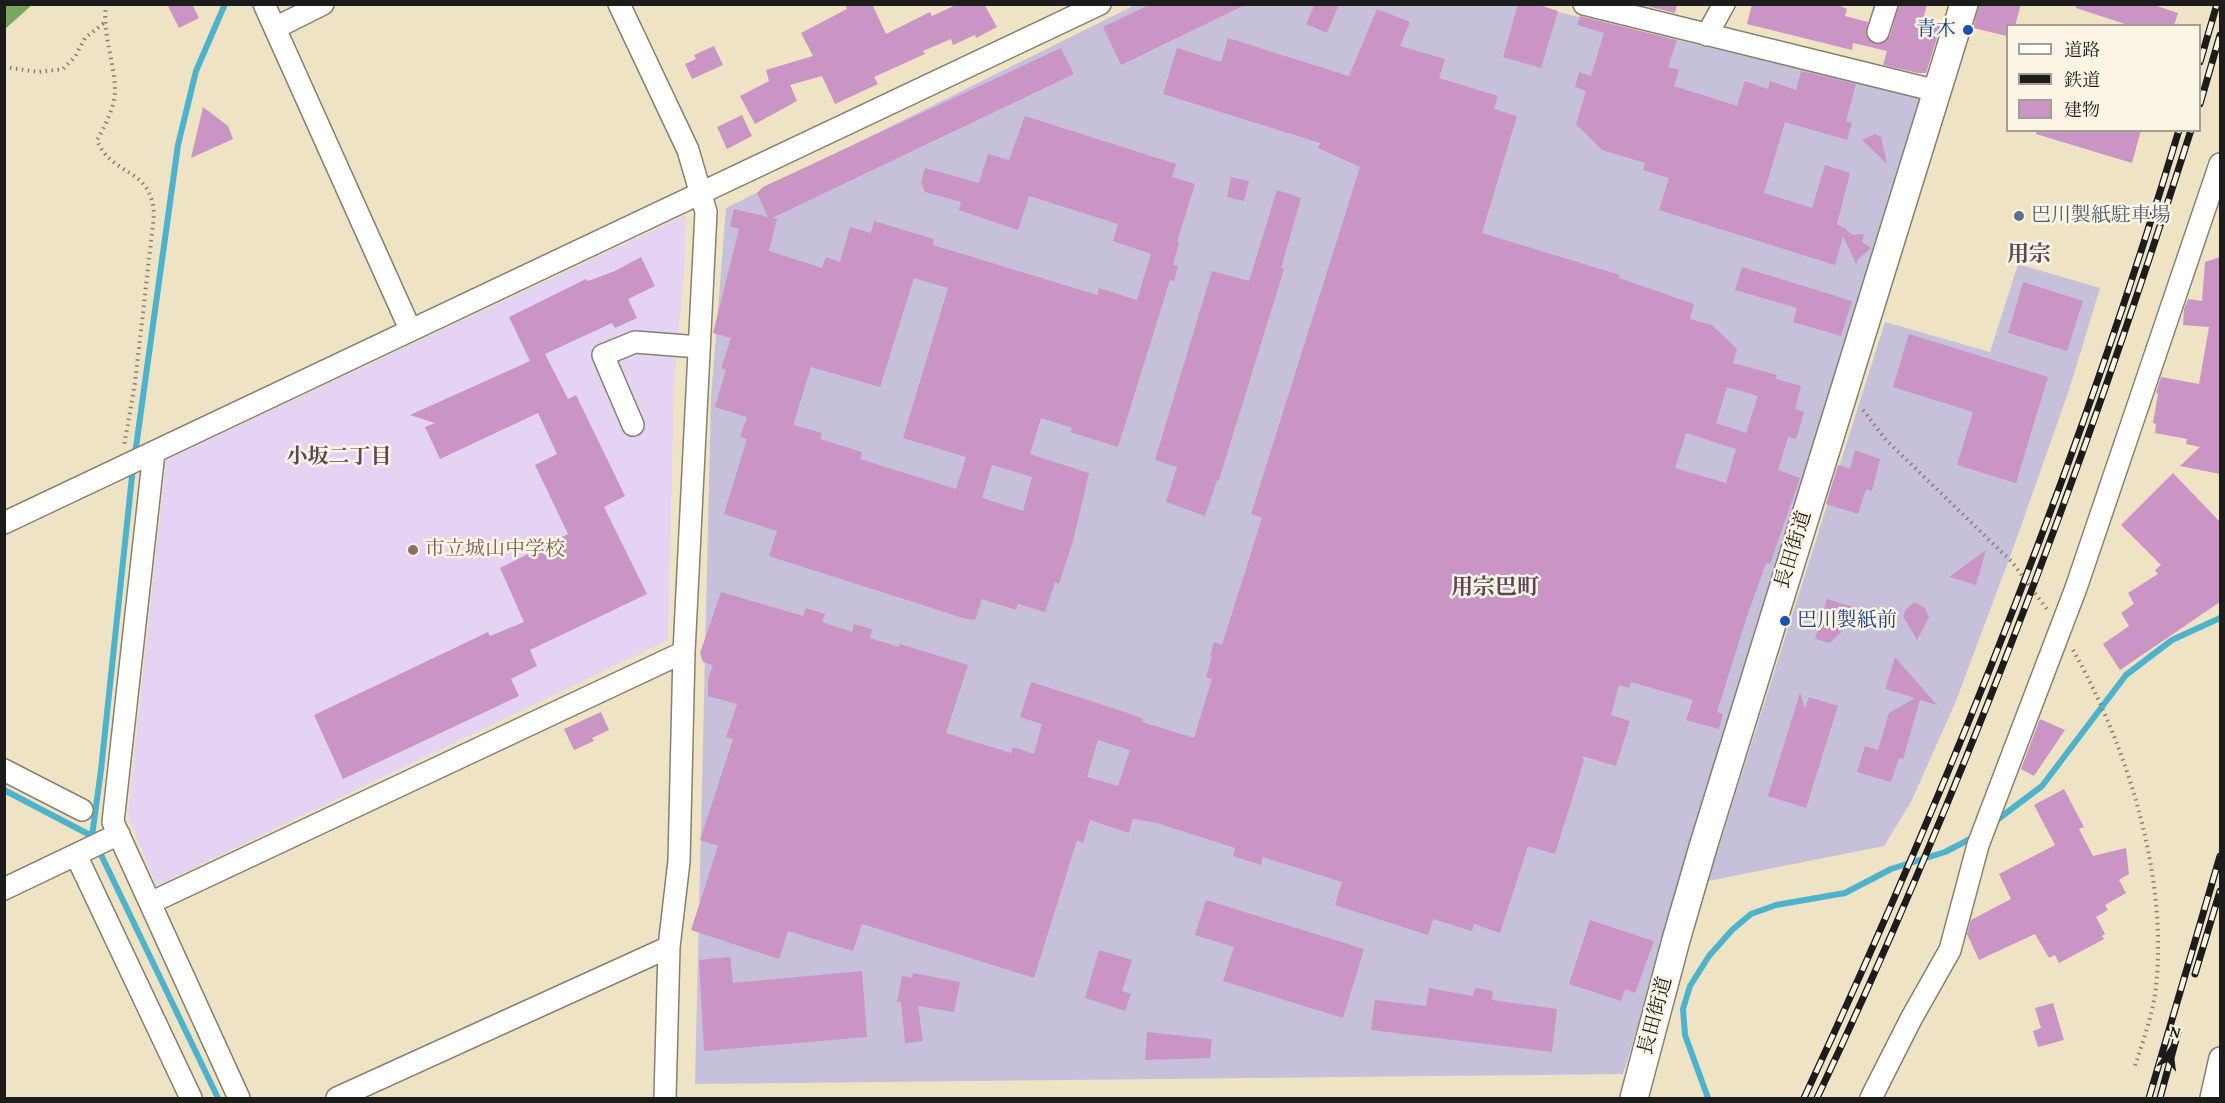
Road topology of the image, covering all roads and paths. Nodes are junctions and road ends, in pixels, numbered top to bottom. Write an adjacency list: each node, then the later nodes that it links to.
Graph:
1 (106, 4): 10 (path)
2 (264, 4): 11 (street)
3 (323, 4): 11 (street)
4 (620, 4): 17 (street)
5 (1100, 4): 17 (street)
6 (1584, 4): 13 (street)
7 (1724, 4): 13 (street)
8 (1887, 4): 12 (street)
9 (1964, 4): 15 (main road, 長田街道)
10 (104, 23): 14 (path); 23 (path)
11 (275, 28): 18 (street)
12 (1878, 32)
13 (1707, 35): 15 (street)
14 (4, 67)
15 (1937, 92): 20 (main road, 長田街道)
16 (2220, 164): 25 (street)
17 (702, 192): 18 (street); 19 (street)
18 (410, 329): 22 (street)
19 (699, 347): 21 (street); 26 (street)
20 (1846, 387): 25 (path); 40 (main road, 長田街道)
21 (633, 425)
22 (154, 452): 23 (street); 29 (street)
23 (120, 468): 24 (street)
24 (4, 523)
25 (2062, 629): 35 (path); 41 (street)
26 (684, 652): 32 (street); 33 (street)
27 (4, 770): 28 (street)
28 (82, 810)
29 (114, 837): 30 (street); 32 (street)
30 (78, 854): 31 (street); 36 (street)
31 (4, 889)
32 (150, 903): 37 (street)
33 (669, 947): 38 (street); 39 (street)
34 (2220, 1058): 42 (street)
35 (2135, 1066)
36 (191, 1098)
37 (239, 1098)
38 (337, 1098)
39 (665, 1098)
40 (1634, 1098)
41 (1870, 1098)
42 (2211, 1098)

